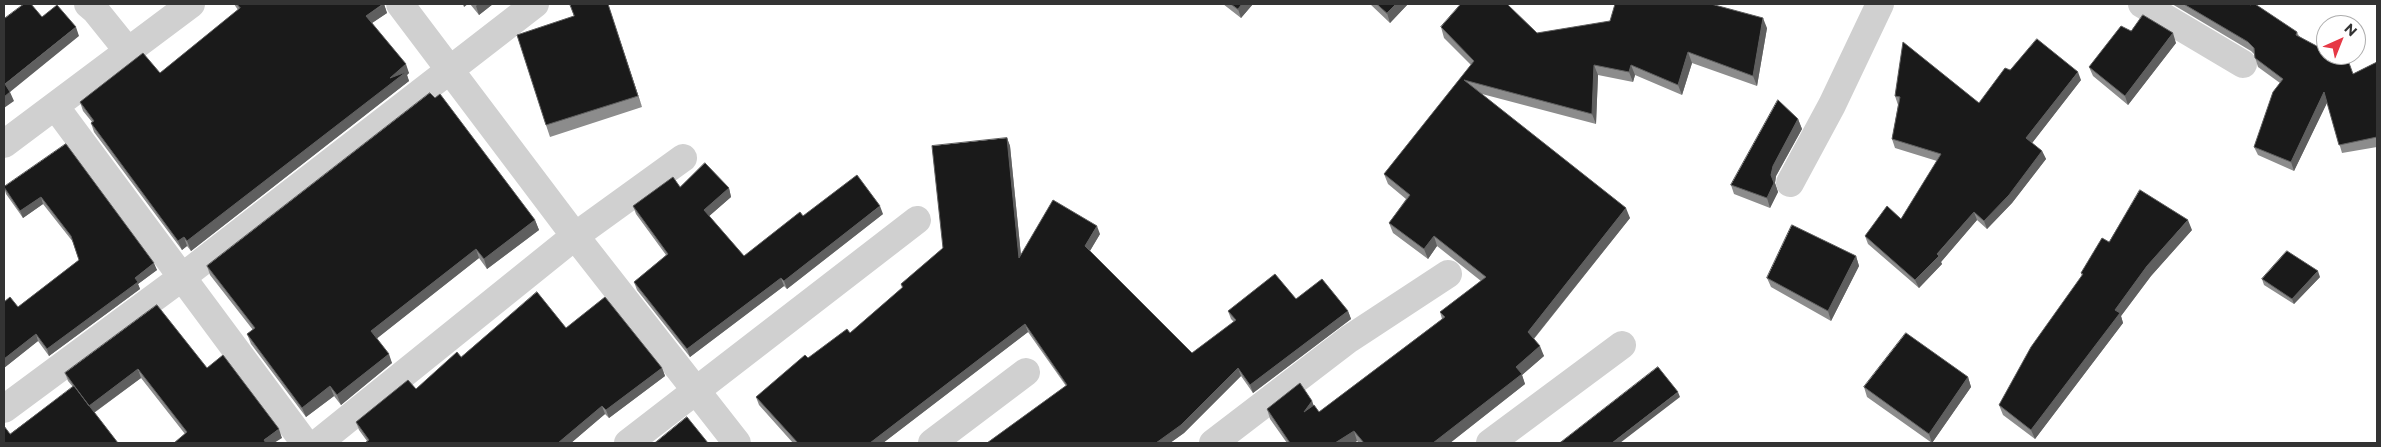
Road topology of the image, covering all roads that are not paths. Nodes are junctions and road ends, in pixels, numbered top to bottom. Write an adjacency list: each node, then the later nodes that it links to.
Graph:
1 (88, 4): 7 (street)
2 (191, 4): 7 (street)
3 (400, 4): 9 (street)
4 (535, 4): 9 (street)
5 (1880, 4): 13 (street)
6 (2142, 4): 8 (street)
7 (128, 51): 10 (street)
8 (2243, 64)
9 (450, 70): 15 (street); 17 (street)
10 (55, 106): 11 (street); 17 (street)
11 (4, 144)
12 (682, 158): 15 (street)
13 (1790, 183)
14 (917, 220): 20 (street)
15 (575, 236): 20 (street); 24 (street)
16 (1448, 274): 22 (street)
17 (181, 278): 21 (street); 23 (street)
18 (1622, 344): 29 (street)
19 (1026, 372): 27 (street)
20 (697, 392): 25 (street); 26 (street)
21 (4, 409)
22 (1243, 434): 28 (street)
23 (305, 443)
24 (318, 443)
25 (628, 443)
26 (737, 443)
27 (932, 443)
28 (1214, 443)
29 (1490, 443)

